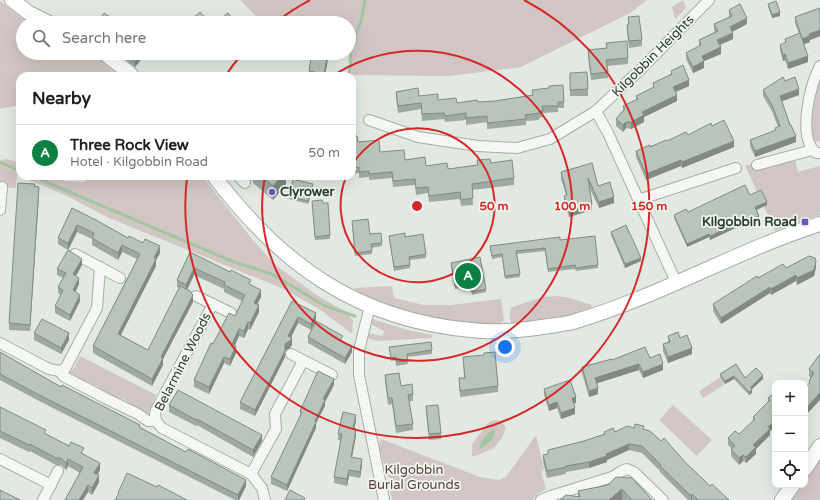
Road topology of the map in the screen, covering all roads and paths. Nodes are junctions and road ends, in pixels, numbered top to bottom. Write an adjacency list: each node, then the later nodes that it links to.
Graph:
1 (12, 0): 3 (street)
2 (708, 0): 7 (street, Kilgobbin Heights)
3 (35, 16)
4 (113, 60): 6 (street)
5 (820, 66): 9 (street)
6 (127, 72)
7 (596, 111): 8 (street, Kilgobbin Heights); 14 (street)
8 (369, 120)
9 (816, 151): 10 (street)
10 (757, 165)
11 (736, 168): 14 (street)
12 (217, 180): 23 (street)
13 (2, 187): 15 (street)
14 (638, 200): 20 (street)
15 (0, 210)
16 (820, 224): 20 (street)
17 (75, 254): 18 (street)
18 (100, 267): 19 (street); 28 (street)
19 (120, 278)
20 (676, 282): 23 (street)
21 (196, 296): 22 (street, Belarmine Woods)
22 (213, 304): 24 (street, Belarmine Woods); 30 (street, Belarmine Woods)
23 (370, 306): 40 (street)
24 (231, 313)
25 (0, 343): 28 (street, Belarmine Woods)
26 (291, 354): 27 (street)
27 (303, 361): 29 (street); 35 (street)
28 (60, 371): 30 (street, Belarmine Woods)
29 (332, 375)
30 (156, 421): 35 (street, Belarmine Woods)
31 (820, 446): 33 (street)
32 (0, 459): 36 (street)
33 (808, 464)
34 (58, 471): 36 (street)
35 (251, 474): 39 (street, Belarmine Woods)
36 (51, 485): 38 (street)
37 (791, 488): 43 (street)
38 (43, 500)
39 (265, 500)
40 (384, 500)
41 (541, 500): 42 (street)
42 (663, 500)
43 (782, 500)

